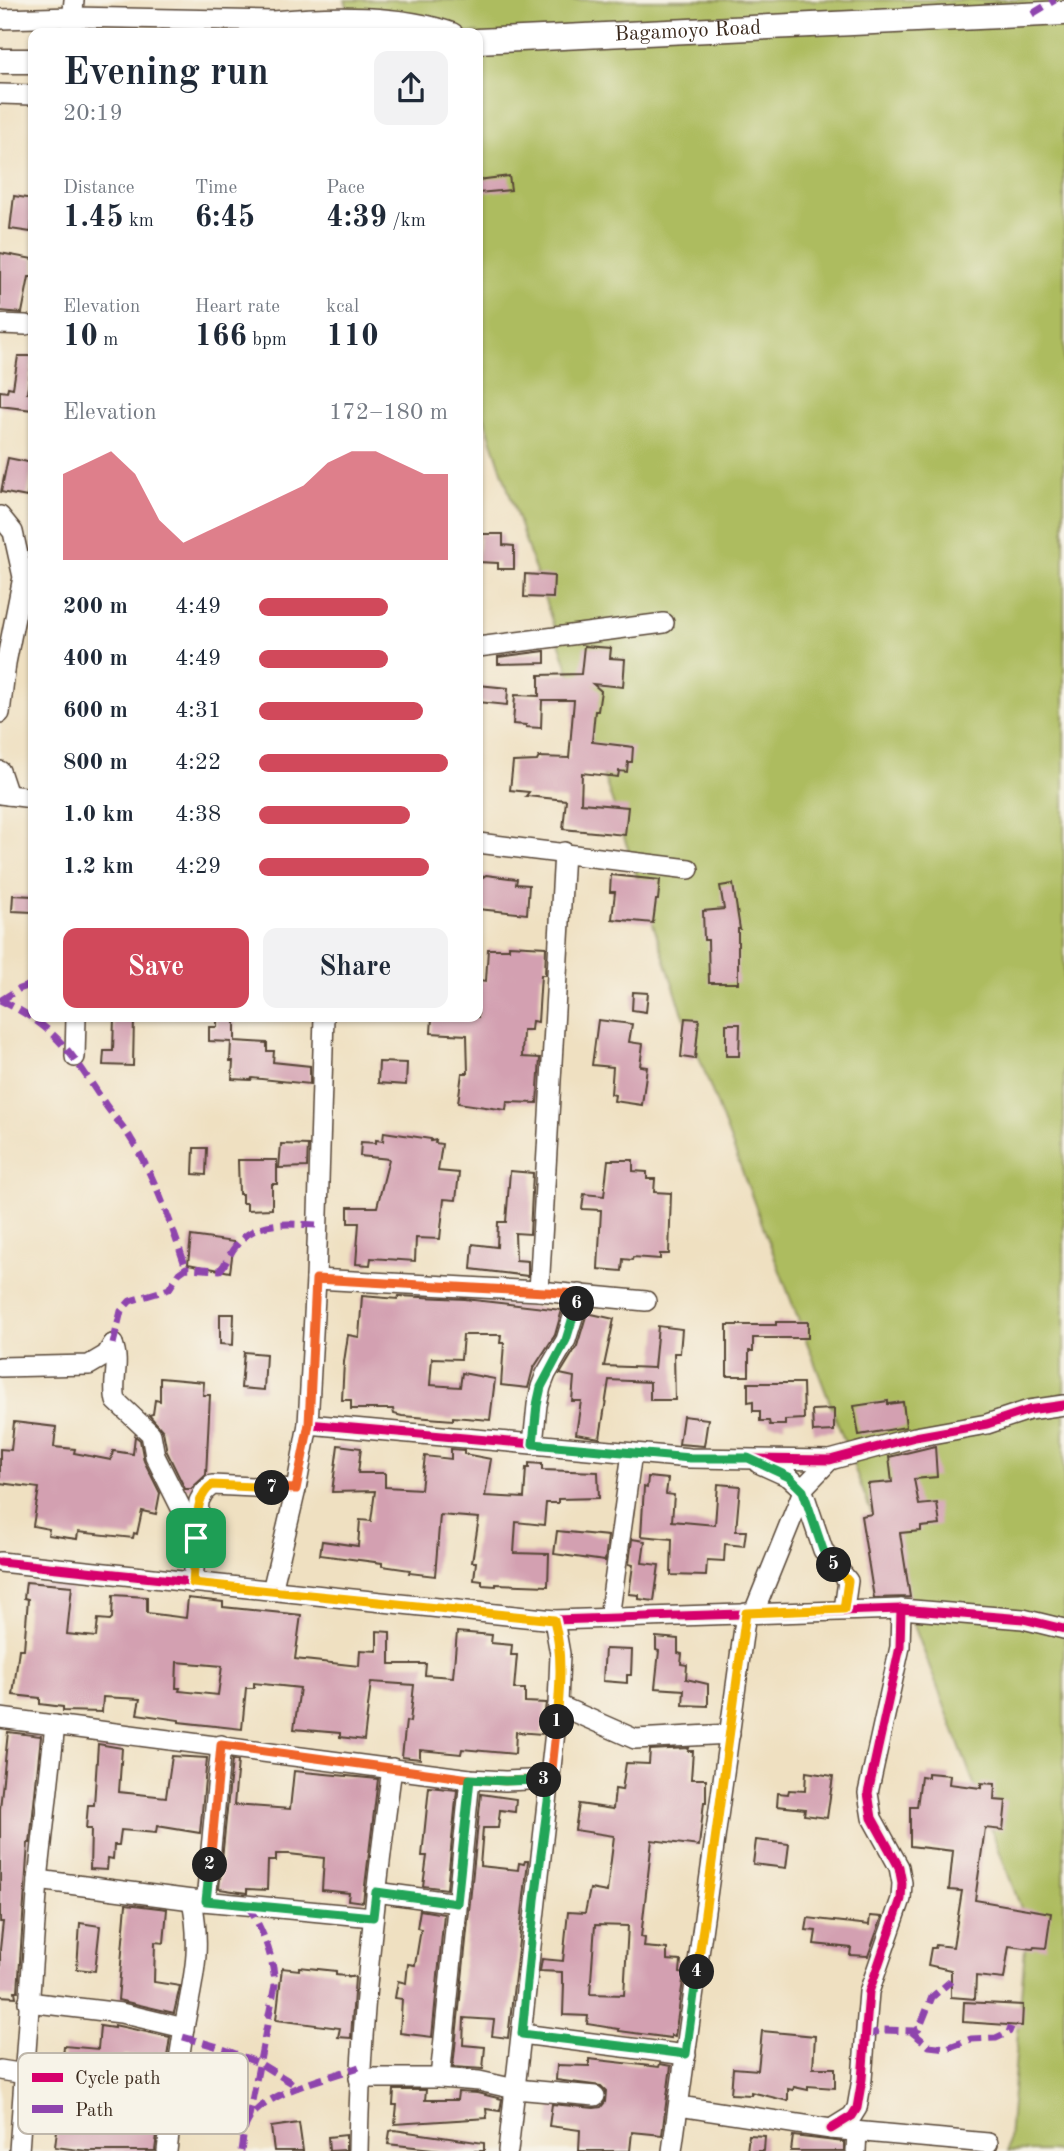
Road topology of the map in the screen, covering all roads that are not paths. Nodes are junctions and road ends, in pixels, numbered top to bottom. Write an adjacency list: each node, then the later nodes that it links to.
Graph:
1 (1064, 13): 5 (main road, Bagamoyo Road)
2 (73, 17): 3 (street); 4 (street)
3 (0, 19)
4 (440, 28)
5 (483, 41)
6 (0, 61): 7 (main road)
7 (28, 61)
8 (0, 94): 9 (street)
9 (28, 95)
10 (0, 324): 11 (street)
11 (26, 325)
12 (0, 516): 15 (street)
13 (664, 623): 14 (street)
14 (483, 646)
15 (0, 713)
16 (0, 771): 17 (street)
17 (4, 794): 18 (street)
18 (28, 797)
19 (483, 844): 20 (street)
20 (564, 852): 21 (street); 26 (street)
21 (690, 869)
22 (76, 1022): 24 (street)
23 (324, 1022): 25 (street)
24 (75, 1057)
25 (316, 1279): 26 (street); 31 (street)
26 (539, 1291): 27 (street)
27 (580, 1294): 28 (street); 32 (street)
28 (646, 1301)
29 (0, 1367): 38 (street)
30 (1064, 1405): 35 (street)
31 (309, 1424): 32 (street); 36 (street)
32 (533, 1444): 33 (street)
33 (632, 1453): 34 (street); 45 (street)
34 (748, 1458): 35 (street); 37 (street)
35 (830, 1460): 37 (street)
36 (296, 1489): 38 (street); 41 (street)
37 (803, 1491): 42 (street); 44 (street)
38 (196, 1538): 40 (street)
39 (0, 1562): 40 (street)
40 (193, 1583): 41 (street)
41 (272, 1591): 46 (street)
42 (844, 1609): 43 (street); 44 (street)
43 (901, 1609): 47 (street); 74 (street)
44 (750, 1613): 45 (street); 51 (street)
45 (609, 1618): 46 (street)
46 (554, 1620): 48 (street)
47 (1064, 1629)
48 (558, 1705): 51 (street); 55 (street)
49 (0, 1718): 50 (street)
50 (55, 1725): 52 (street); 56 (street)
51 (730, 1734): 66 (street)
52 (221, 1745): 53 (street); 58 (street)
53 (392, 1768): 54 (street); 57 (street)
54 (470, 1779): 55 (street); 59 (street)
55 (551, 1779): 63 (street)
56 (37, 1880): 58 (street); 61 (street)
57 (376, 1892): 59 (street); 60 (street)
58 (199, 1901): 60 (street); 62 (street)
59 (457, 1903): 70 (street)
60 (373, 1917): 69 (street)
61 (28, 2002): 62 (street); 64 (street)
62 (184, 2028): 65 (street)
63 (522, 2034): 66 (street); 71 (street)
64 (26, 2053)
65 (181, 2053)
66 (686, 2054): 73 (street)
67 (0, 2070): 68 (street)
68 (18, 2073)
69 (359, 2077): 70 (street); 77 (street)
70 (440, 2078): 71 (street)
71 (515, 2089): 72 (street); 78 (street)
72 (595, 2096)
73 (679, 2106): 74 (street); 79 (street)
74 (831, 2129): 75 (street)
75 (857, 2131): 76 (street); 80 (street)
76 (988, 2143)
77 (358, 2151)
78 (508, 2151)
79 (672, 2151)
80 (856, 2151)

